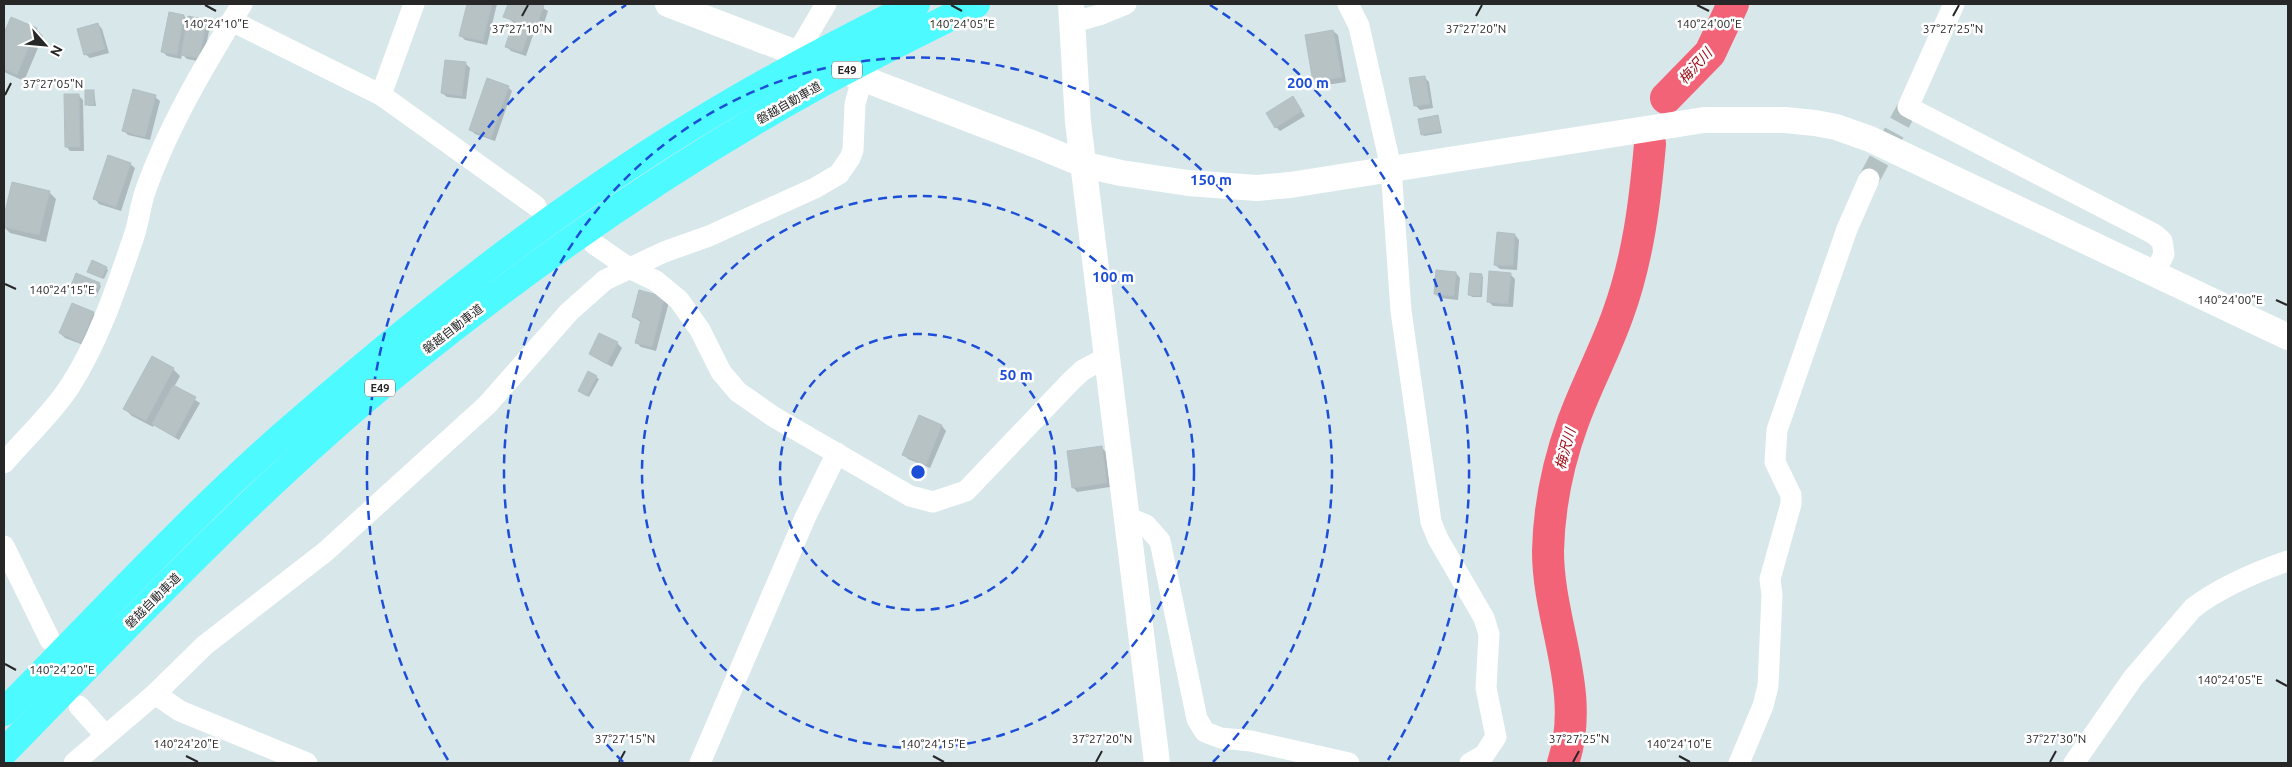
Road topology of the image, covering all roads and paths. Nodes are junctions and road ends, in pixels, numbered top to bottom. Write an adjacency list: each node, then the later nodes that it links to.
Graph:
1 (414, 4): 13 (street)
2 (668, 4): 11 (street)
3 (826, 4): 11 (street)
4 (916, 4): 31 (highway, E49)
5 (976, 4): 33 (highway, 磐越自動車道 / E49)
6 (1126, 4): 10 (street)
7 (1348, 4): 15 (street)
8 (1954, 4): 20 (street)
9 (237, 13): 13 (street); 24 (street)
10 (1071, 13): 14 (street)
11 (796, 54): 12 (street)
12 (862, 78): 14 (street); 19 (street)
13 (381, 95): 17 (street)
14 (1085, 165): 15 (street); 22 (street)
15 (1391, 168): 20 (street); 39 (street)
16 (1870, 180): 40 (street)
17 (536, 206)
18 (594, 244): 19 (street)
19 (629, 268): 23 (street); 29 (street)
20 (2154, 275): 21 (street)
21 (2288, 337)
22 (1107, 357): 23 (street); 25 (street)
23 (837, 453): 36 (street)
24 (4, 463)
25 (1128, 518): 37 (street); 38 (street)
26 (4, 546): 28 (street)
27 (2288, 561): 41 (street)
28 (50, 640)
29 (156, 694): 32 (street); 35 (street)
30 (79, 706): 32 (street)
31 (4, 712)
32 (105, 735): 34 (street)
33 (4, 752)
34 (74, 763)
35 (307, 763)
36 (700, 763)
37 (1157, 763)
38 (1349, 763)
39 (1470, 763)
40 (1739, 763)
41 (2074, 763)

